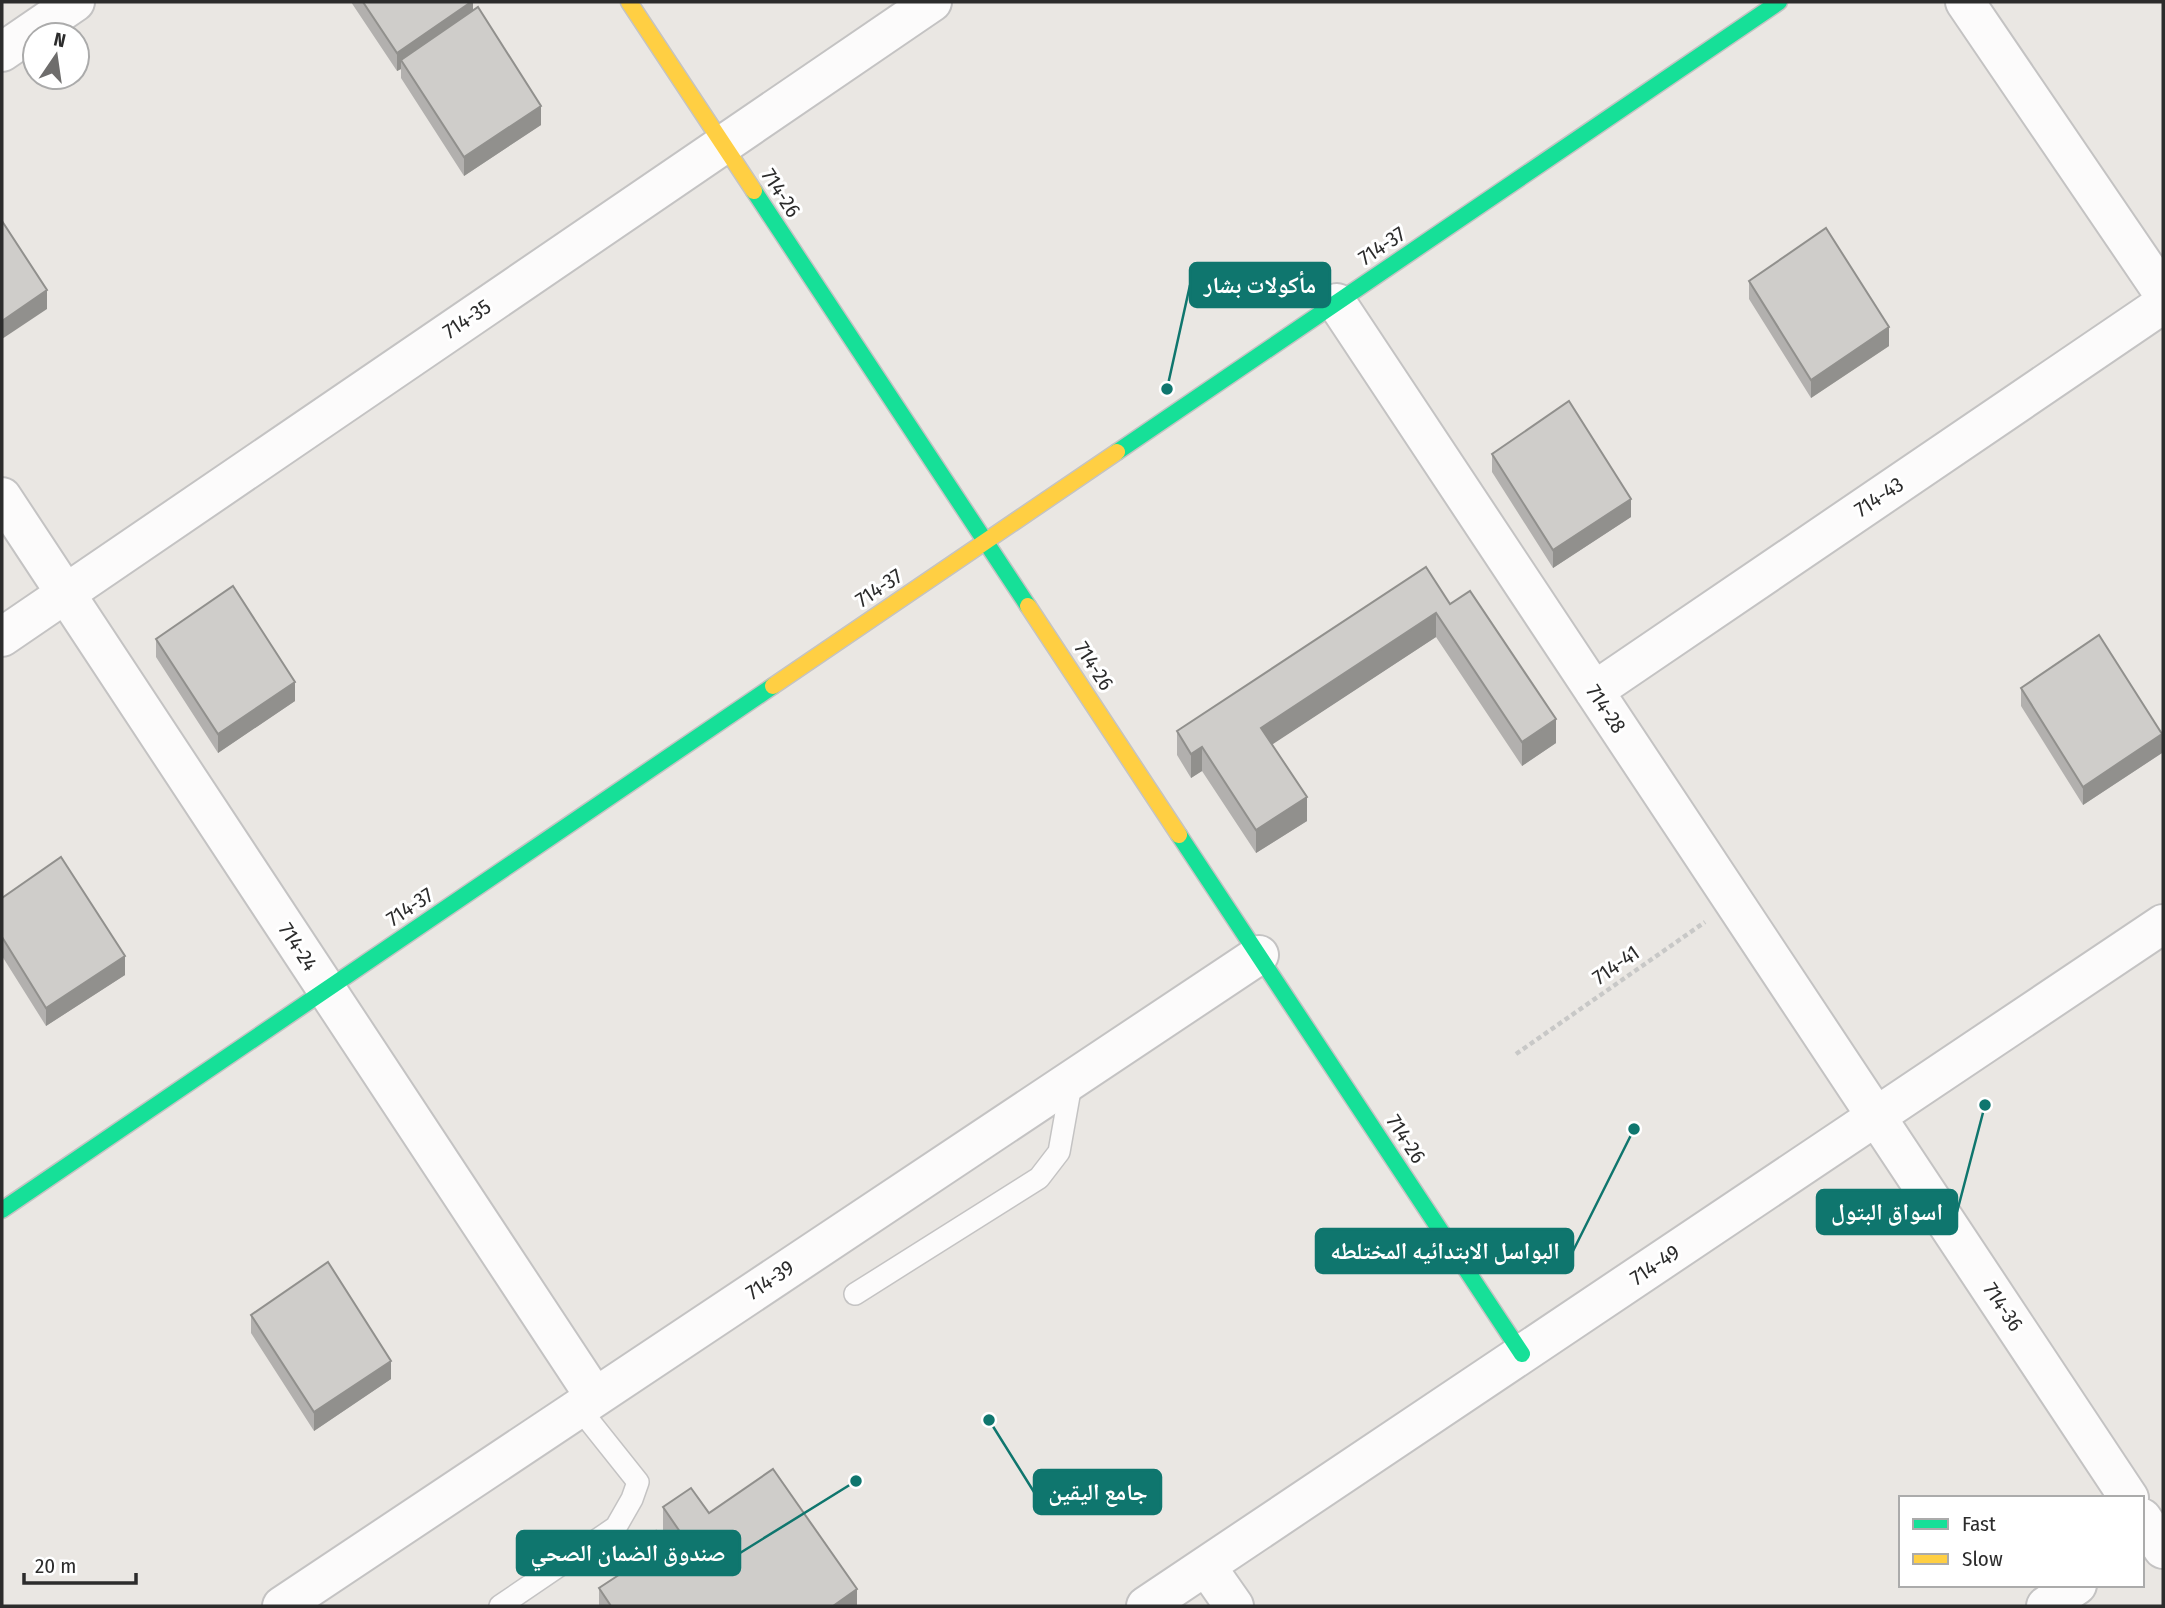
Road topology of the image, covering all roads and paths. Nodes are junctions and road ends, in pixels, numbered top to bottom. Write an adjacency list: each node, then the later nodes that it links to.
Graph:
1 (75, 2): 6 (street)
2 (629, 2): 7 (street, 714-26)
3 (932, 2): 7 (street, 714-35)
4 (1779, 2): 9 (street, 714-37)
5 (1965, 2): 8 (street)
6 (2, 52)
7 (723, 144): 12 (street, 714-26); 13 (street, 714-35)
8 (2163, 293)
9 (1337, 303): 12 (street, 714-37); 15 (street, 714-28)
10 (2163, 304): 15 (street, 714-43)
11 (2, 497): 13 (street, 714-24)
12 (986, 541): 18 (street, 714-26); 19 (street, 714-37)
13 (65, 593): 14 (street, 714-35); 19 (street, 714-24)
14 (2, 637)
15 (1594, 691): 16 (street, 714-28)
16 (1734, 902): 20 (path, 714-41); 22 (street, 714-28)
17 (2163, 924): 22 (street, 714-49)
18 (1259, 954): 21 (street, 714-39); 25 (street, 714-26)
19 (326, 989): 23 (street, 714-37); 26 (street, 714-24)
20 (1516, 1054)
21 (1072, 1079): 24 (lane); 26 (street, 714-39)
22 (1876, 1116): 25 (street, 714-49); 27 (street, 714-36)
23 (2, 1210)
24 (855, 1294)
25 (1522, 1354): 28 (street, 714-49)
26 (587, 1402): 30 (street, 714-39); 31 (lane)
27 (2128, 1496)
28 (1206, 1566): 32 (street, 714-49); 33 (street)
29 (2074, 1587): 34 (street)
30 (282, 1606)
31 (500, 1606)
32 (1146, 1606)
33 (1234, 1606)
34 (2046, 1606)

